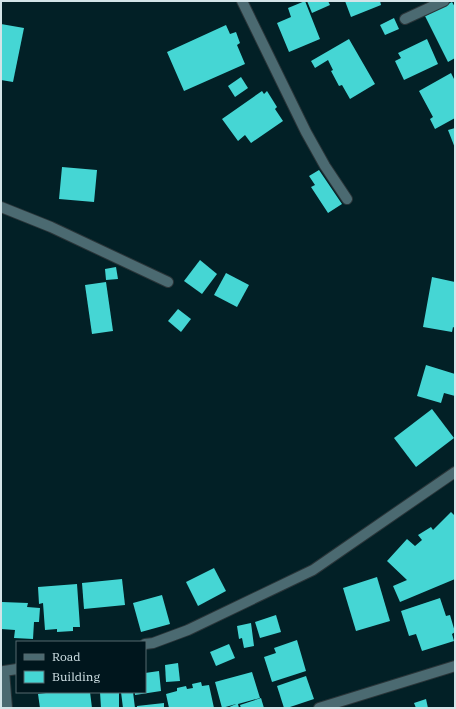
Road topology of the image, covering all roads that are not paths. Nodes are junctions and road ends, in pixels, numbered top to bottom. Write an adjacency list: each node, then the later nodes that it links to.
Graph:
1 (242, 1): 4 (street)
2 (444, 1): 3 (street)
3 (405, 19)
4 (347, 199)
5 (1, 207): 6 (street)
6 (168, 282)
7 (455, 472): 8 (street)
8 (146, 644)
9 (455, 666): 13 (street)
10 (16, 669): 11 (street)
11 (3, 671): 12 (street)
12 (7, 708)
13 (319, 708)

